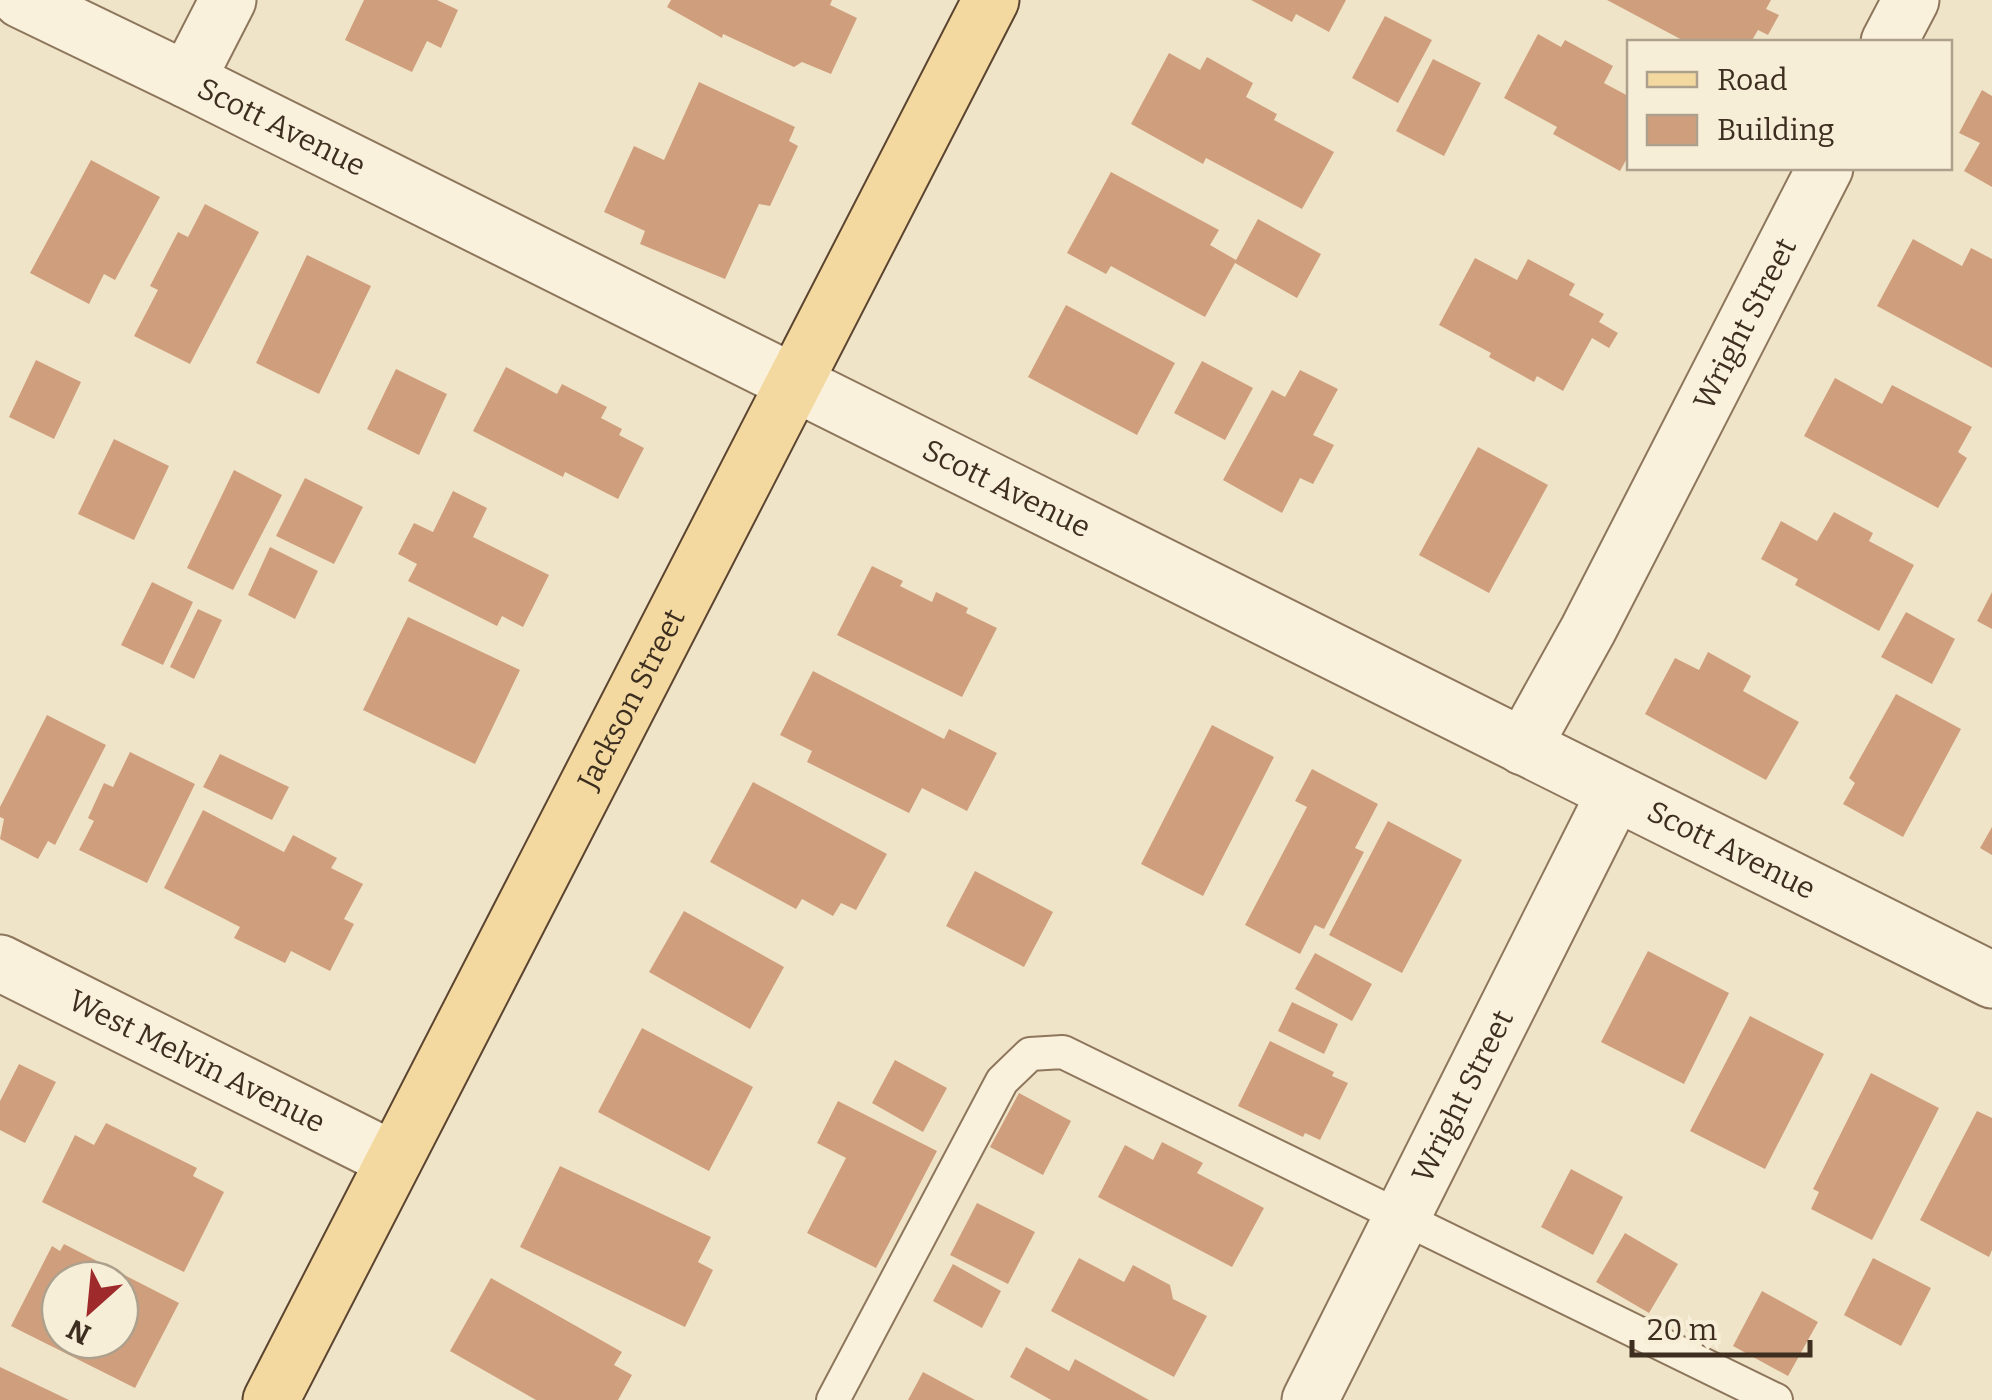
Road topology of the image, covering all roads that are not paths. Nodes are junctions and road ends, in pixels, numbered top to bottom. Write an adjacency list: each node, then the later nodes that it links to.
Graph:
1 (21, 0): 6 (street, Scott Avenue)
2 (228, 0): 6 (street)
3 (991, 0): 8 (main road, Jackson Street)
4 (1911, 0): 5 (street)
5 (1890, 40)
6 (188, 80): 8 (street, Scott Avenue)
7 (1824, 170): 9 (street, Wright Street)
8 (793, 384): 9 (street, Scott Avenue); 13 (main road, Jackson Street)
9 (1523, 747): 10 (street, Scott Avenue)
10 (1615, 793): 12 (street, Scott Avenue); 14 (street, Wright Street)
11 (0, 963): 13 (street, West Melvin Avenue)
12 (1992, 980)
13 (394, 1160): 15 (main road, Jackson Street)
14 (1404, 1217): 16 (lane); 17 (street, Wright Street); 18 (lane)
15 (272, 1400)
16 (833, 1400)
17 (1310, 1400)
18 (1776, 1400)

